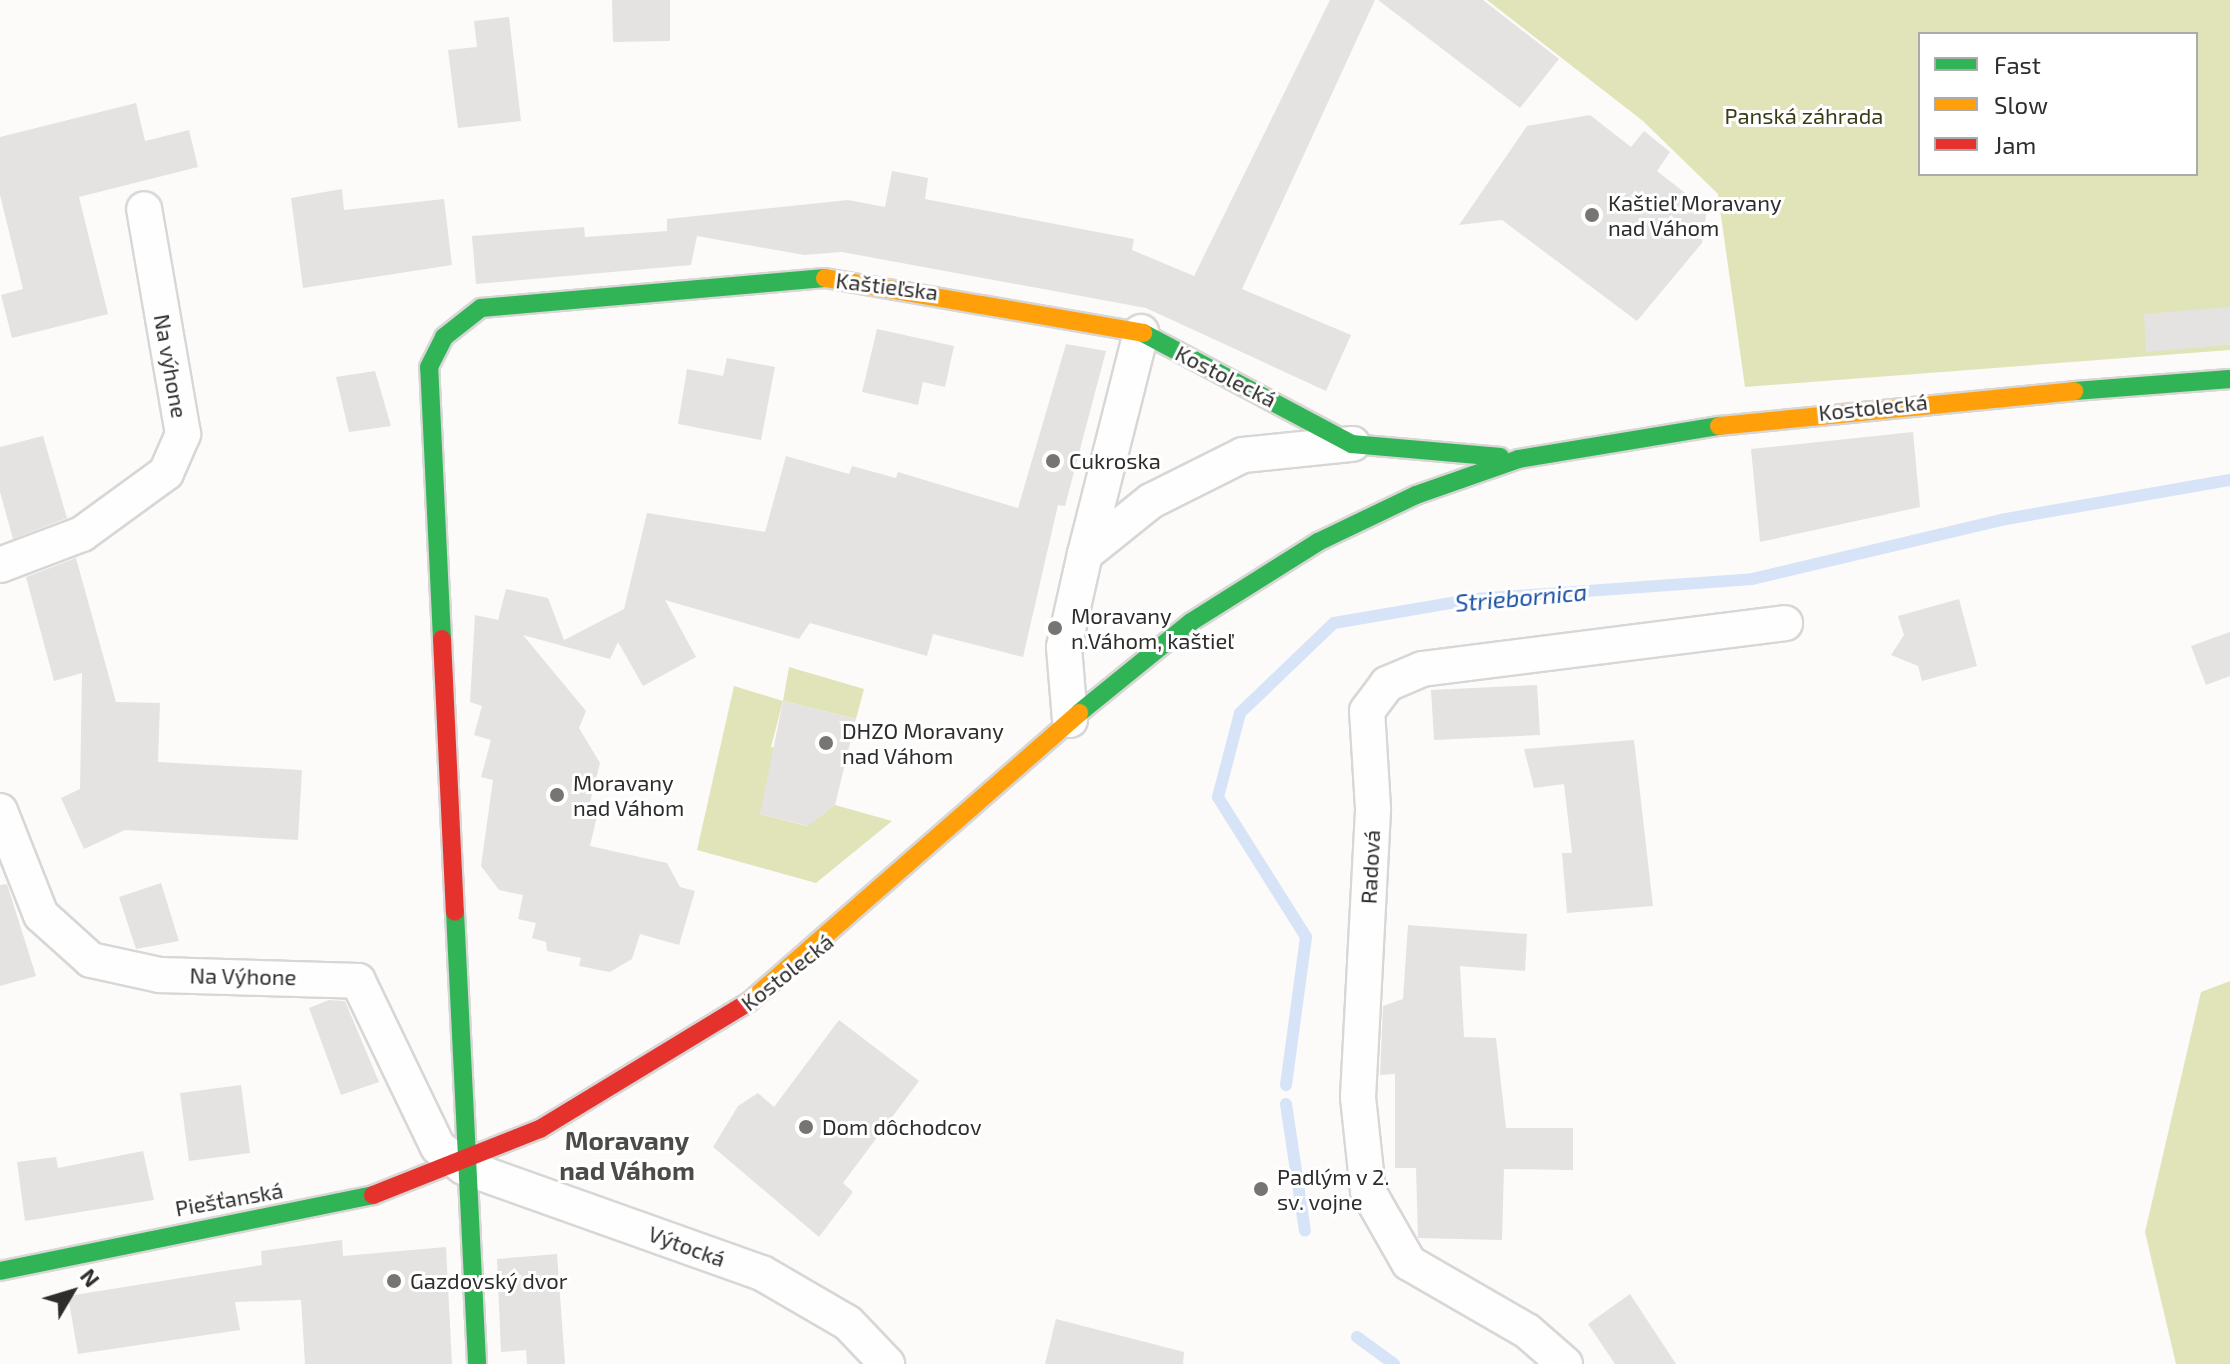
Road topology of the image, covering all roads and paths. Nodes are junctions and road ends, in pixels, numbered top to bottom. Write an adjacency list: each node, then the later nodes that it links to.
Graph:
1 (144, 209): 7 (street, Na výhone)
2 (1141, 332): 4 (main road, Kostolecká); 6 (street); 11 (main road, Kaštieľska)
3 (2230, 379): 5 (main road, Kostolecká)
4 (1352, 444): 5 (main road, Kostolecká); 6 (street, Kostolecká)
5 (1519, 459): 9 (main road, Kostolecká)
6 (1085, 554): 9 (street)
7 (0, 565)
8 (1785, 623): 15 (street, Radová)
9 (1070, 720): 11 (main road, Kostolecká)
10 (0, 811): 11 (street, Na Výhone)
11 (464, 1167): 12 (main road, Piešťanská); 13 (main road); 14 (street, Výtocká)
12 (0, 1271)
13 (477, 1364)
14 (887, 1364)
15 (1565, 1364)

